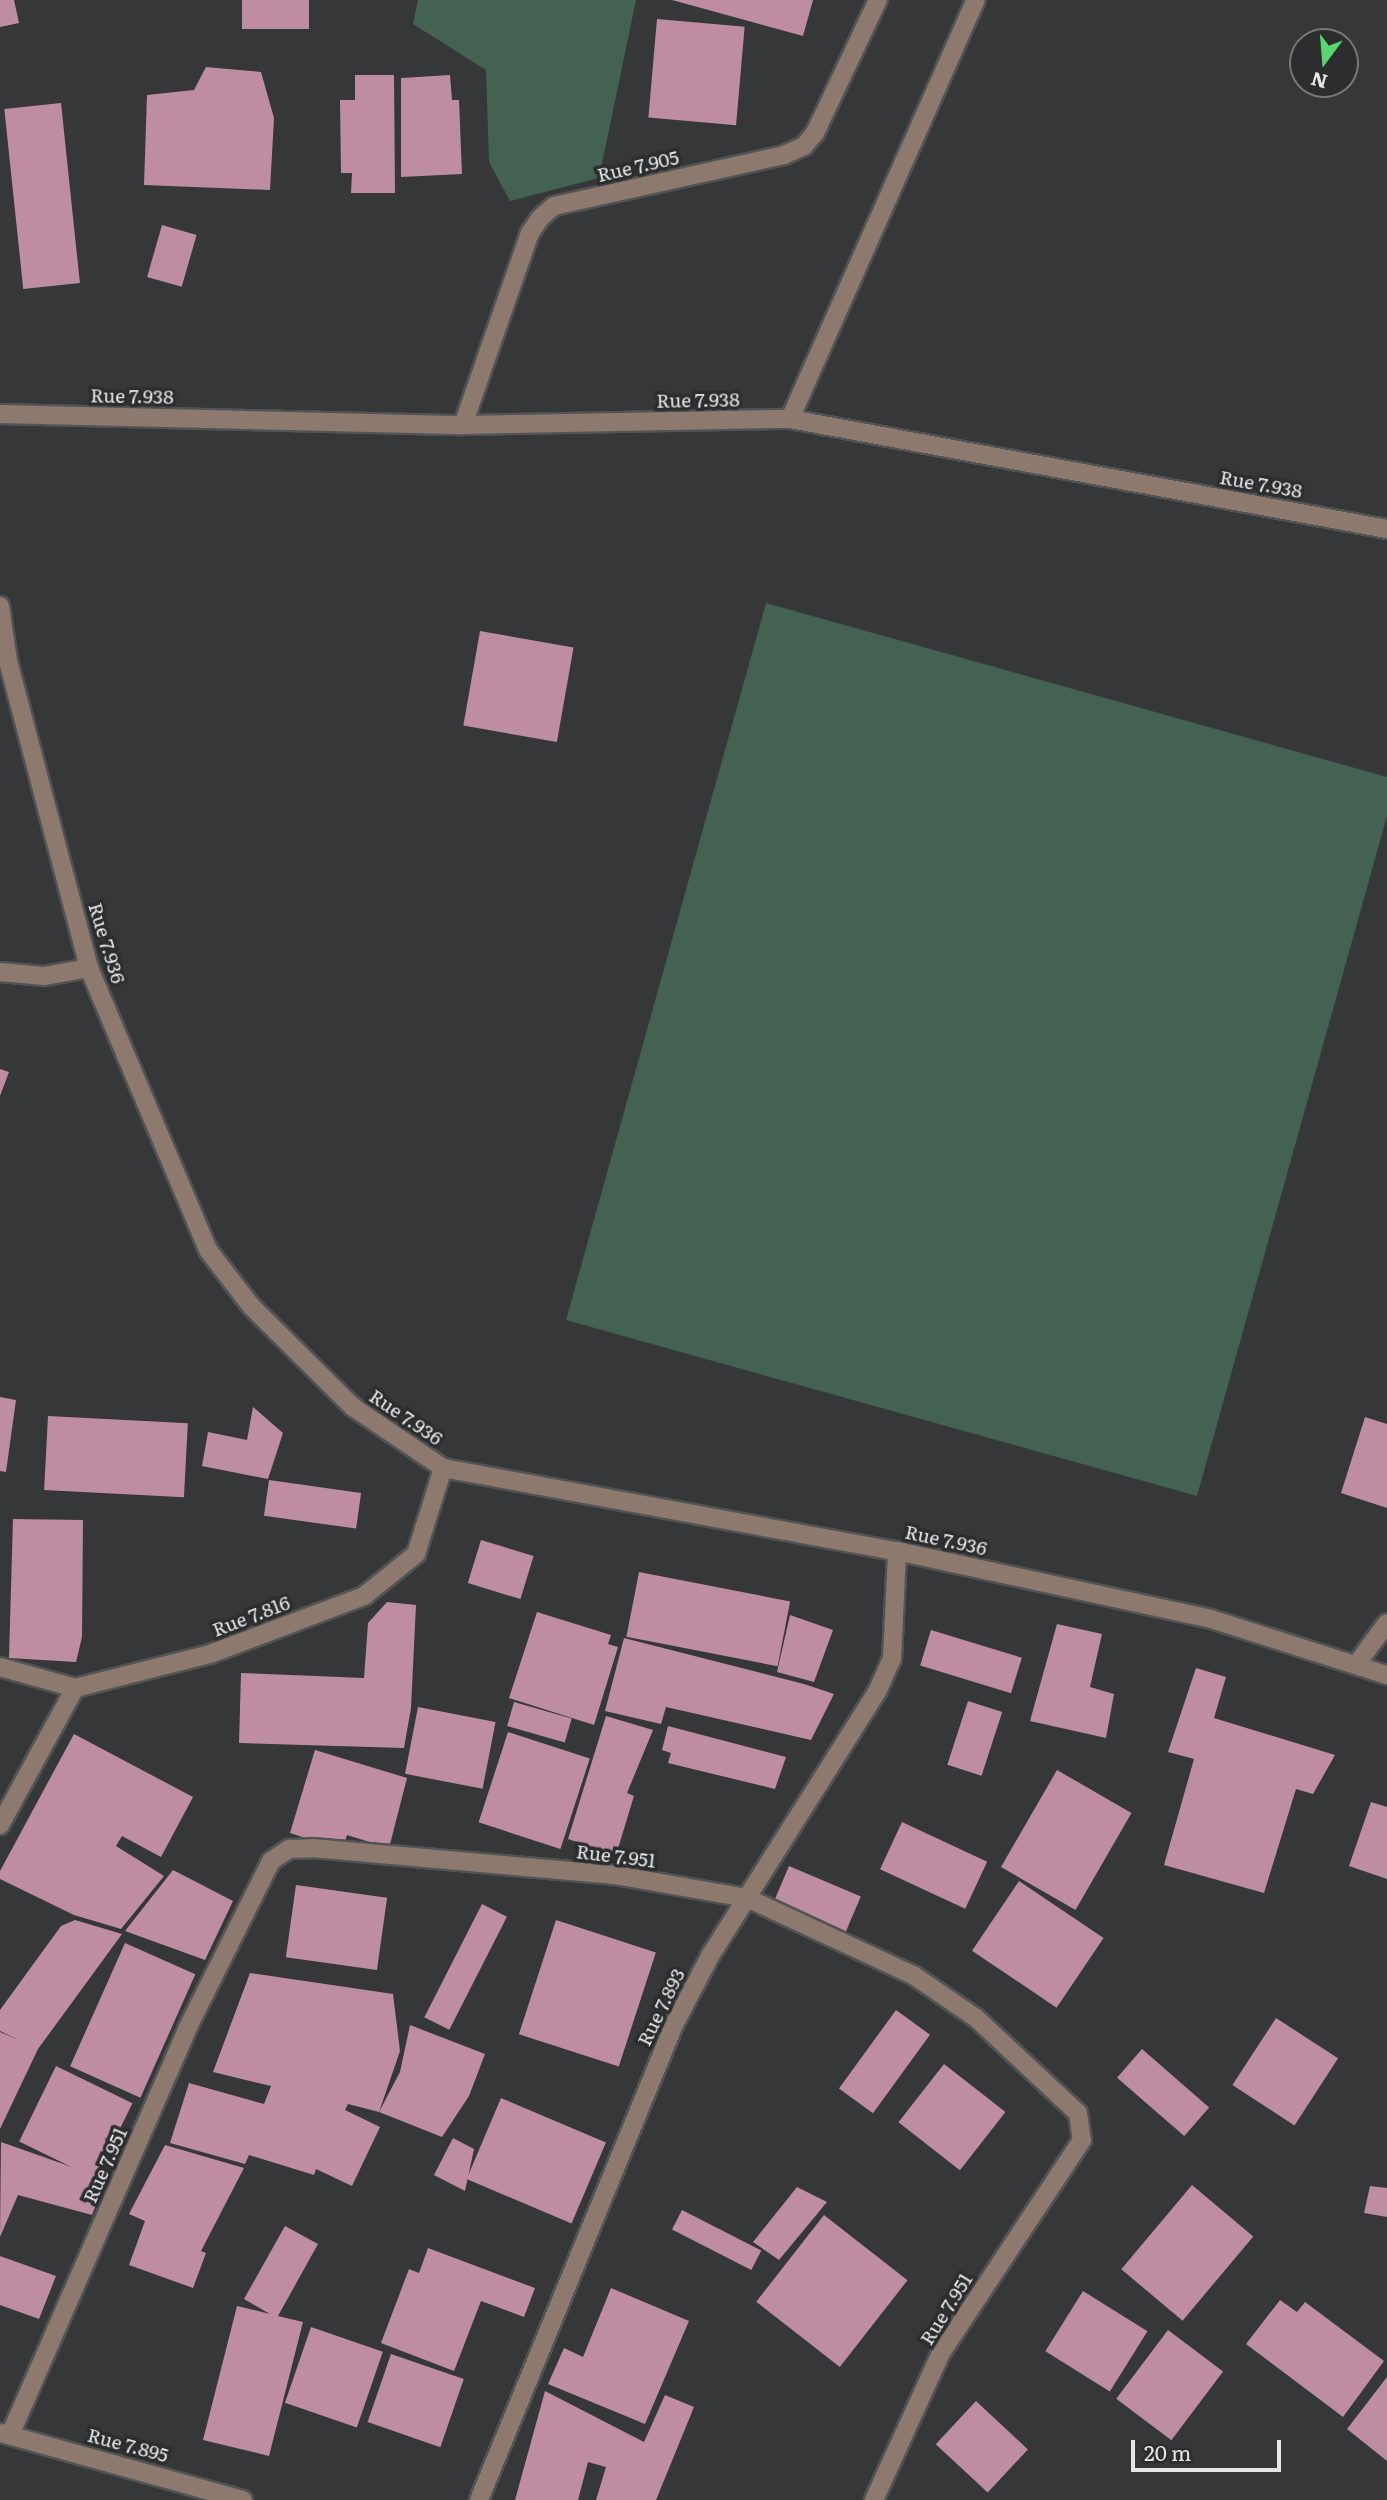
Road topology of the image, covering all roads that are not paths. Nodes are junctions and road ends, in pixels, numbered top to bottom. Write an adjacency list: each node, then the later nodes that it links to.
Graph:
1 (878, 0): 5 (street, Rue 7.905)
2 (976, 0): 4 (street)
3 (0, 414): 5 (street, Rue 7.938)
4 (789, 419): 5 (street, Rue 7.938); 6 (street, Rue 7.938)
5 (463, 425)
6 (1387, 528)
7 (0, 606): 8 (street, Rue 7.936)
8 (4, 661): 9 (street, Rue 7.936)
9 (89, 968): 10 (street); 11 (street, Rue 7.936)
10 (0, 972)
11 (443, 1468): 12 (street, Rue 7.936); 17 (street, Rue 7.816)
12 (897, 1551): 14 (street, Rue 7.936); 19 (street, Rue 7.893)
13 (1387, 1623): 14 (street)
14 (1356, 1665): 16 (street, Rue 7.936)
15 (0, 1667): 17 (street, Rue 7.816)
16 (1387, 1675)
17 (75, 1688): 18 (street)
18 (0, 1825)
19 (747, 1898): 20 (street, Rue 7.951); 22 (street, Rue 7.893); 23 (street, Rue 7.951)
20 (5, 2433): 21 (street, Rue 7.895)
21 (243, 2500)
22 (479, 2500)
23 (874, 2500)

